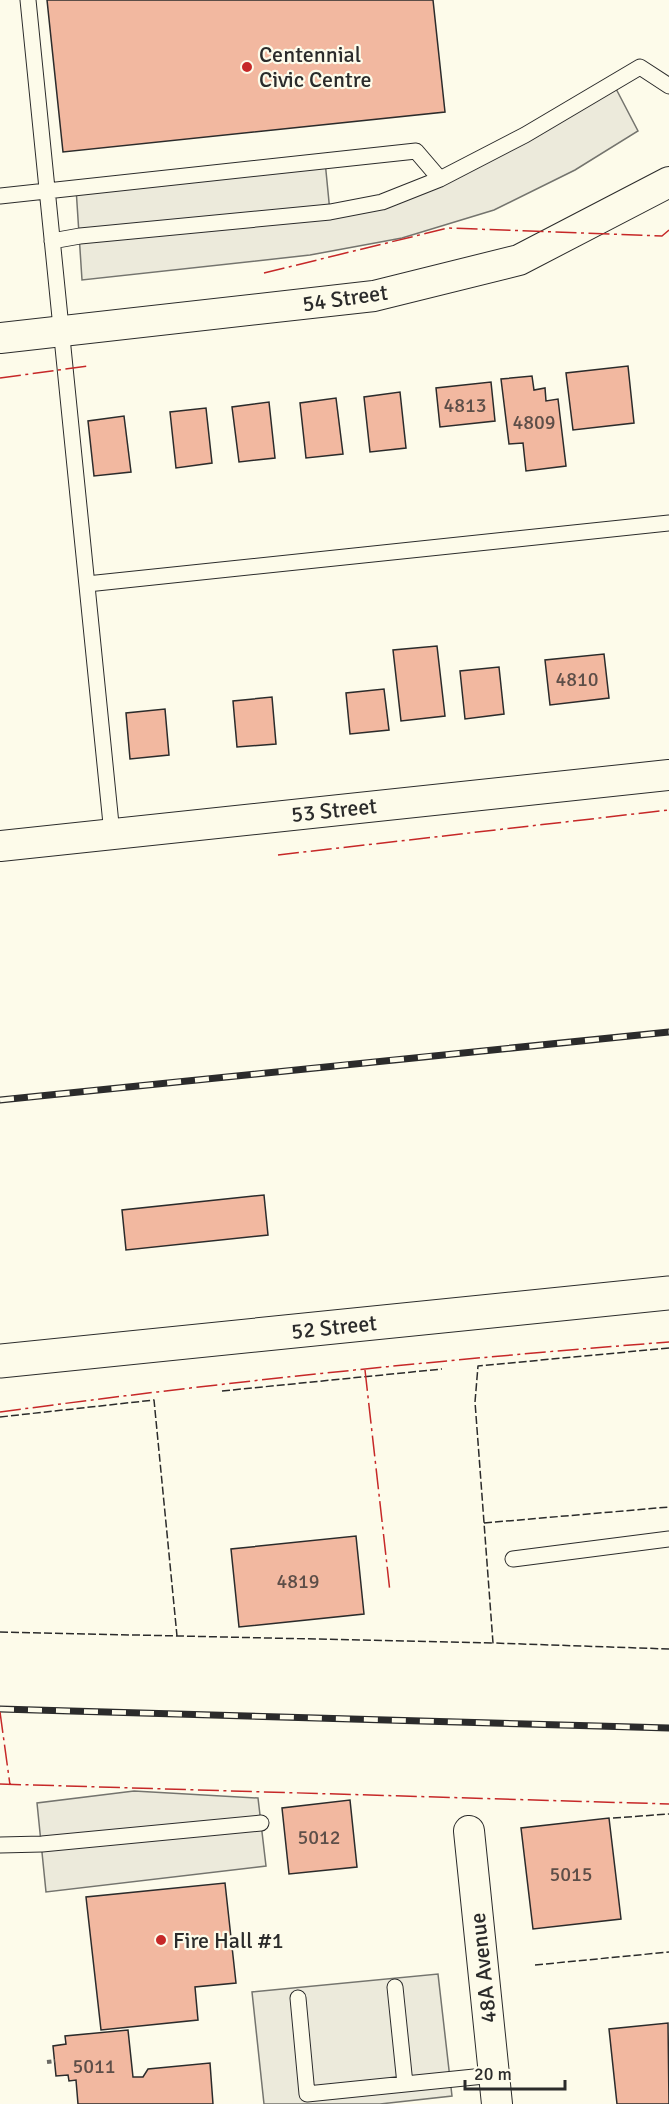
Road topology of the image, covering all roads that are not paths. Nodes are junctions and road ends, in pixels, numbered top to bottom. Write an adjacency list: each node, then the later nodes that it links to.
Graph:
1 (28, 0): 5 (lane)
2 (669, 86): 3 (lane)
3 (440, 178): 5 (lane); 7 (lane)
4 (669, 182): 8 (street, 54 Street)
5 (47, 191): 6 (lane); 7 (lane)
6 (0, 196)
7 (52, 241): 8 (lane)
8 (62, 331): 9 (street, 54 Street); 11 (lane)
9 (0, 338)
10 (669, 523): 11 (lane)
11 (87, 584): 13 (lane)
12 (669, 775): 13 (street, 53 Street)
13 (112, 834): 14 (street, 53 Street)
14 (0, 846)
15 (669, 1293): 16 (main road, 52 Street)
16 (0, 1361)
17 (669, 1539): 18 (lane)
18 (513, 1559)
19 (261, 1823): 21 (lane)
20 (469, 1831): 24 (street, 48A Avenue)
21 (0, 1845)
22 (395, 1987): 25 (lane)
23 (298, 1998): 25 (lane)
24 (494, 2075): 25 (lane); 26 (street, 48A Avenue)
25 (405, 2084)
26 (497, 2104)

